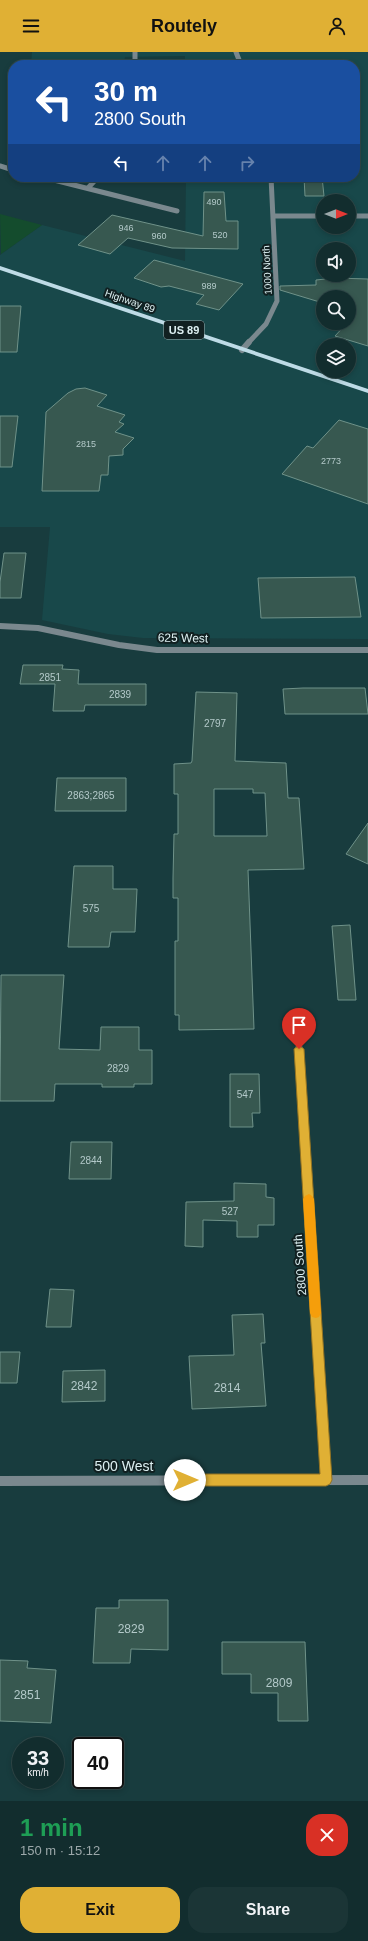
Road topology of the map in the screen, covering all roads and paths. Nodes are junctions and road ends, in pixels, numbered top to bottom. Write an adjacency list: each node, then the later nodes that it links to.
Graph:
1 (63, 182): 4 (street)
2 (93, 182): 4 (street)
3 (271, 182): 6 (street, 1000 North)
4 (88, 188): 5 (street)
5 (177, 211)
6 (273, 216): 7 (street); 11 (street, 1000 North)
7 (316, 216)
8 (356, 216): 9 (street)
9 (368, 216)
10 (0, 268): 11 (main road, Highway 89 / US 89)
11 (242, 350): 12 (main road, Highway 89 / US 89)
12 (368, 391)
13 (0, 626): 14 (street, 625 West)
14 (368, 650)
15 (299, 1049): 17 (street, 2800 South)
16 (0, 1480): 17 (street, 500 West)
17 (326, 1480): 18 (street, 500 West)
18 (368, 1480)

